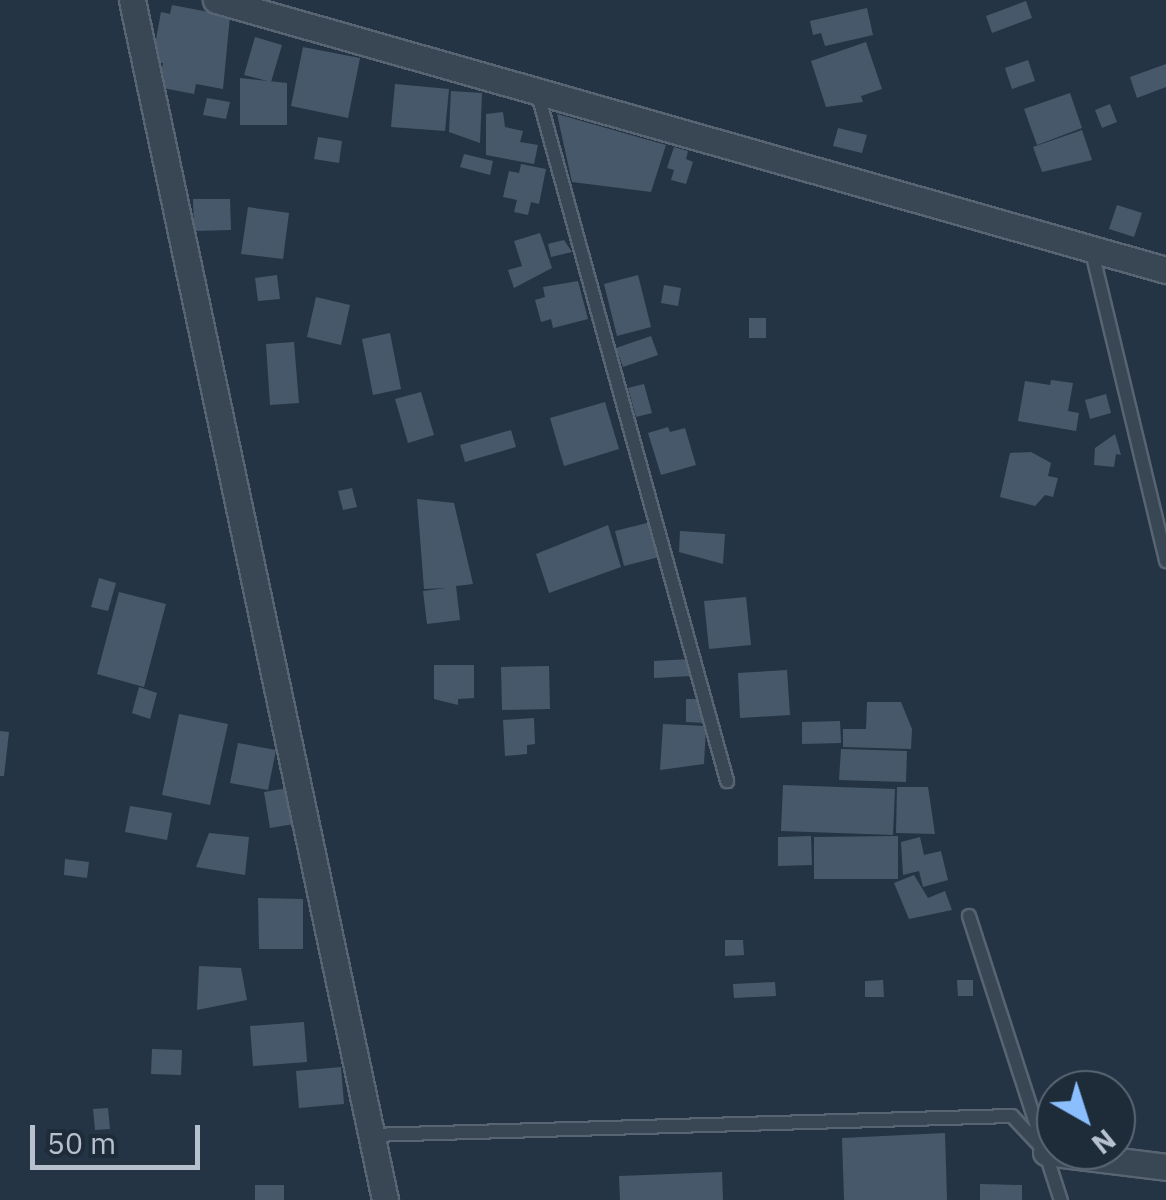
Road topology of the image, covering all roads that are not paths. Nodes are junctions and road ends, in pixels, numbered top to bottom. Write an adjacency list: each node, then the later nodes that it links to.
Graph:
1 (132, 0): 11 (street)
2 (216, 0): 3 (street)
3 (266, 8): 4 (street)
4 (537, 91): 5 (street); 8 (lane)
5 (1092, 252): 6 (street); 7 (lane)
6 (1166, 270)
7 (1166, 561)
8 (728, 781)
9 (968, 916): 10 (lane)
10 (1036, 1122)
11 (370, 1135): 12 (lane); 16 (street)
12 (1036, 1141)
13 (1136, 1163): 14 (street)
14 (1166, 1167)
15 (1052, 1170): 17 (lane)
16 (386, 1200)
17 (1061, 1200)

